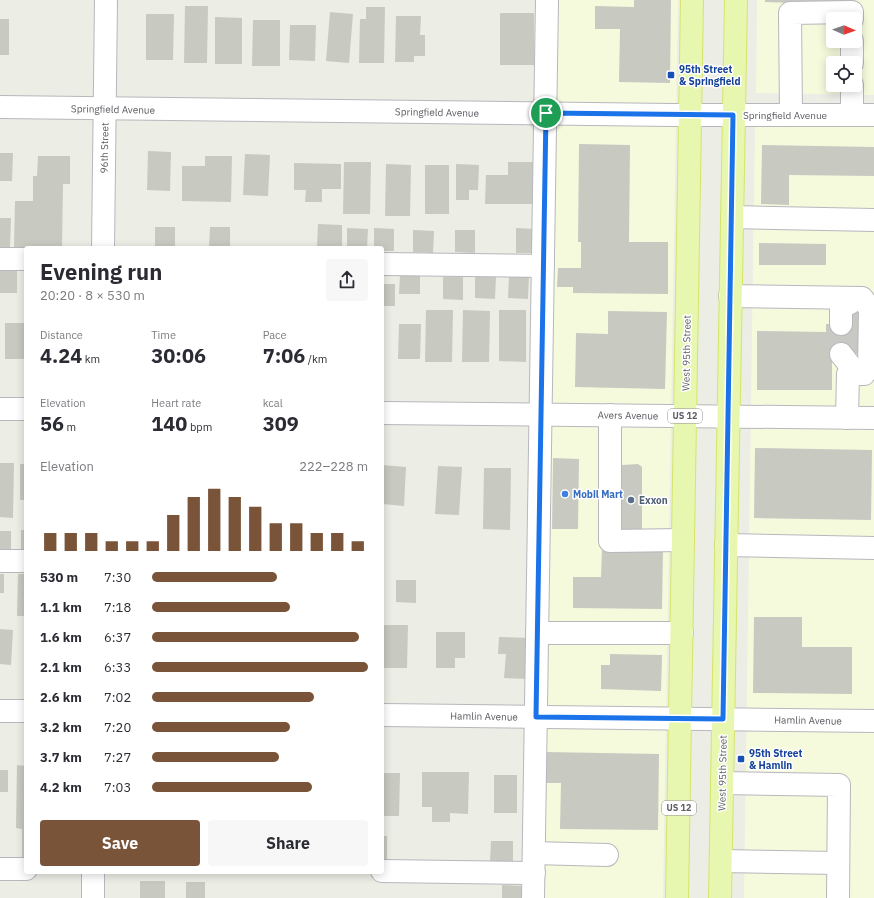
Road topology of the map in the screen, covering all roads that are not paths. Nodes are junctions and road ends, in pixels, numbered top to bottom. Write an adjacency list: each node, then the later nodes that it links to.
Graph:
1 (106, 0): 8 (street, 96th Street)
2 (547, 0): 9 (street)
3 (692, 0): 10 (main road, West 95th Street / US 12)
4 (736, 0): 11 (main road, West 95th Street)
5 (826, 12): 12 (street)
6 (852, 92): 13 (street)
7 (0, 107): 8 (street, Springfield Avenue)
8 (105, 109): 9 (street, Springfield Avenue); 17 (street, 96th Street)
9 (546, 113): 10 (street, Springfield Avenue); 21 (street)
10 (690, 115): 11 (street, Springfield Avenue); 30 (main road, West 95th Street / US 12)
11 (733, 115): 12 (street, Springfield Avenue); 15 (main road, West 95th Street)
12 (791, 115): 13 (street, Springfield Avenue)
13 (852, 115): 14 (street, Springfield Avenue)
14 (874, 115)
15 (732, 217): 16 (street); 22 (main road, West 95th Street)
16 (874, 220)
17 (103, 246)
18 (0, 259): 19 (street)
19 (24, 259)
20 (384, 264): 21 (street)
21 (543, 266): 28 (street)
22 (730, 296): 23 (street); 31 (main road, West 95th Street)
23 (852, 303): 24 (street); 32 (street)
24 (841, 324)
25 (0, 409): 26 (street)
26 (24, 409)
27 (384, 413): 28 (street, Avers Avenue)
28 (541, 414): 29 (street, Avers Avenue); 39 (street)
29 (610, 415): 30 (street, Avers Avenue); 34 (street)
30 (685, 416): 31 (street, Avers Avenue); 34 (main road, West 95th Street / US 12)
31 (728, 416): 32 (street, Avers Avenue); 35 (main road, West 95th Street)
32 (847, 418): 33 (street, Avers Avenue)
33 (874, 418)
34 (683, 540): 40 (main road, West 95th Street / US 12)
35 (726, 545): 36 (street); 46 (main road, West 95th Street)
36 (874, 548)
37 (0, 561): 38 (street)
38 (24, 561)
39 (537, 633): 40 (street); 44 (street)
40 (682, 633): 45 (main road, West 95th Street / US 12)
41 (0, 711): 42 (street)
42 (24, 711)
43 (384, 715): 44 (street, Hamlin Avenue)
44 (536, 717): 45 (street, Hamlin Avenue); 51 (street)
45 (680, 718): 46 (street, Hamlin Avenue); 59 (main road, West 95th Street / US 12)
46 (723, 719): 47 (street, Hamlin Avenue); 48 (main road, West 95th Street)
47 (874, 720)
48 (722, 783): 50 (main road, West 95th Street); 52 (street)
49 (607, 855): 51 (street)
50 (721, 861): 52 (street); 60 (main road, West 95th Street)
51 (534, 863): 55 (street); 58 (street)
52 (838, 863): 61 (street)
53 (0, 869): 54 (street)
54 (24, 869)
55 (384, 872)
56 (93, 874): 57 (street)
57 (92, 898)
58 (533, 898)
59 (677, 898)
60 (720, 898)
61 (838, 898)

